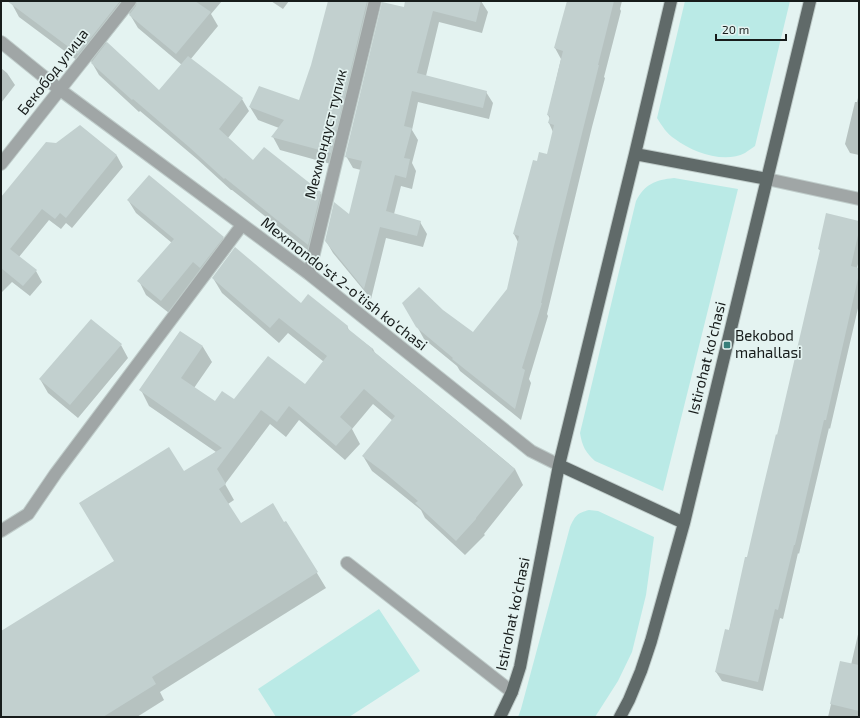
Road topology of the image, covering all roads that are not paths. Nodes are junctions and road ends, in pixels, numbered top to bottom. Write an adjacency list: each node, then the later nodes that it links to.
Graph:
1 (130, 1): 6 (street, Бекобод улица)
2 (375, 1): 12 (street, Мехмондуст тупик)
3 (671, 1): 7 (main road, Istirohat ko'chasi)
4 (810, 1): 9 (main road, Istirohat ko'chasi)
5 (1, 42): 6 (street, Mexmondo'st 2-o'tish ko'chasi)
6 (60, 89): 8 (street, Бекобод улица); 11 (street, Mexmondo'st 2-o'tish ko'chasi)
7 (635, 154): 9 (main road); 13 (main road, Istirohat ko'chasi)
8 (1, 164)
9 (767, 179): 10 (street); 14 (main road, Istirohat ko'chasi)
10 (859, 199)
11 (242, 225): 12 (street, Mexmondo'st 2-o'tish ko'chasi); 15 (street)
12 (309, 274): 13 (street, Mexmondo'st 2-o'tish ko'chasi)
13 (559, 465): 14 (main road, Mexmondo'st 2-o'tish ko'chasi); 17 (main road, Istirohat ko'chasi)
14 (684, 523): 19 (main road, Istirohat ko'chasi)
15 (1, 531)
16 (347, 563): 17 (street)
17 (512, 692): 18 (main road, Istirohat ko'chasi)
18 (500, 717)
19 (620, 717)

